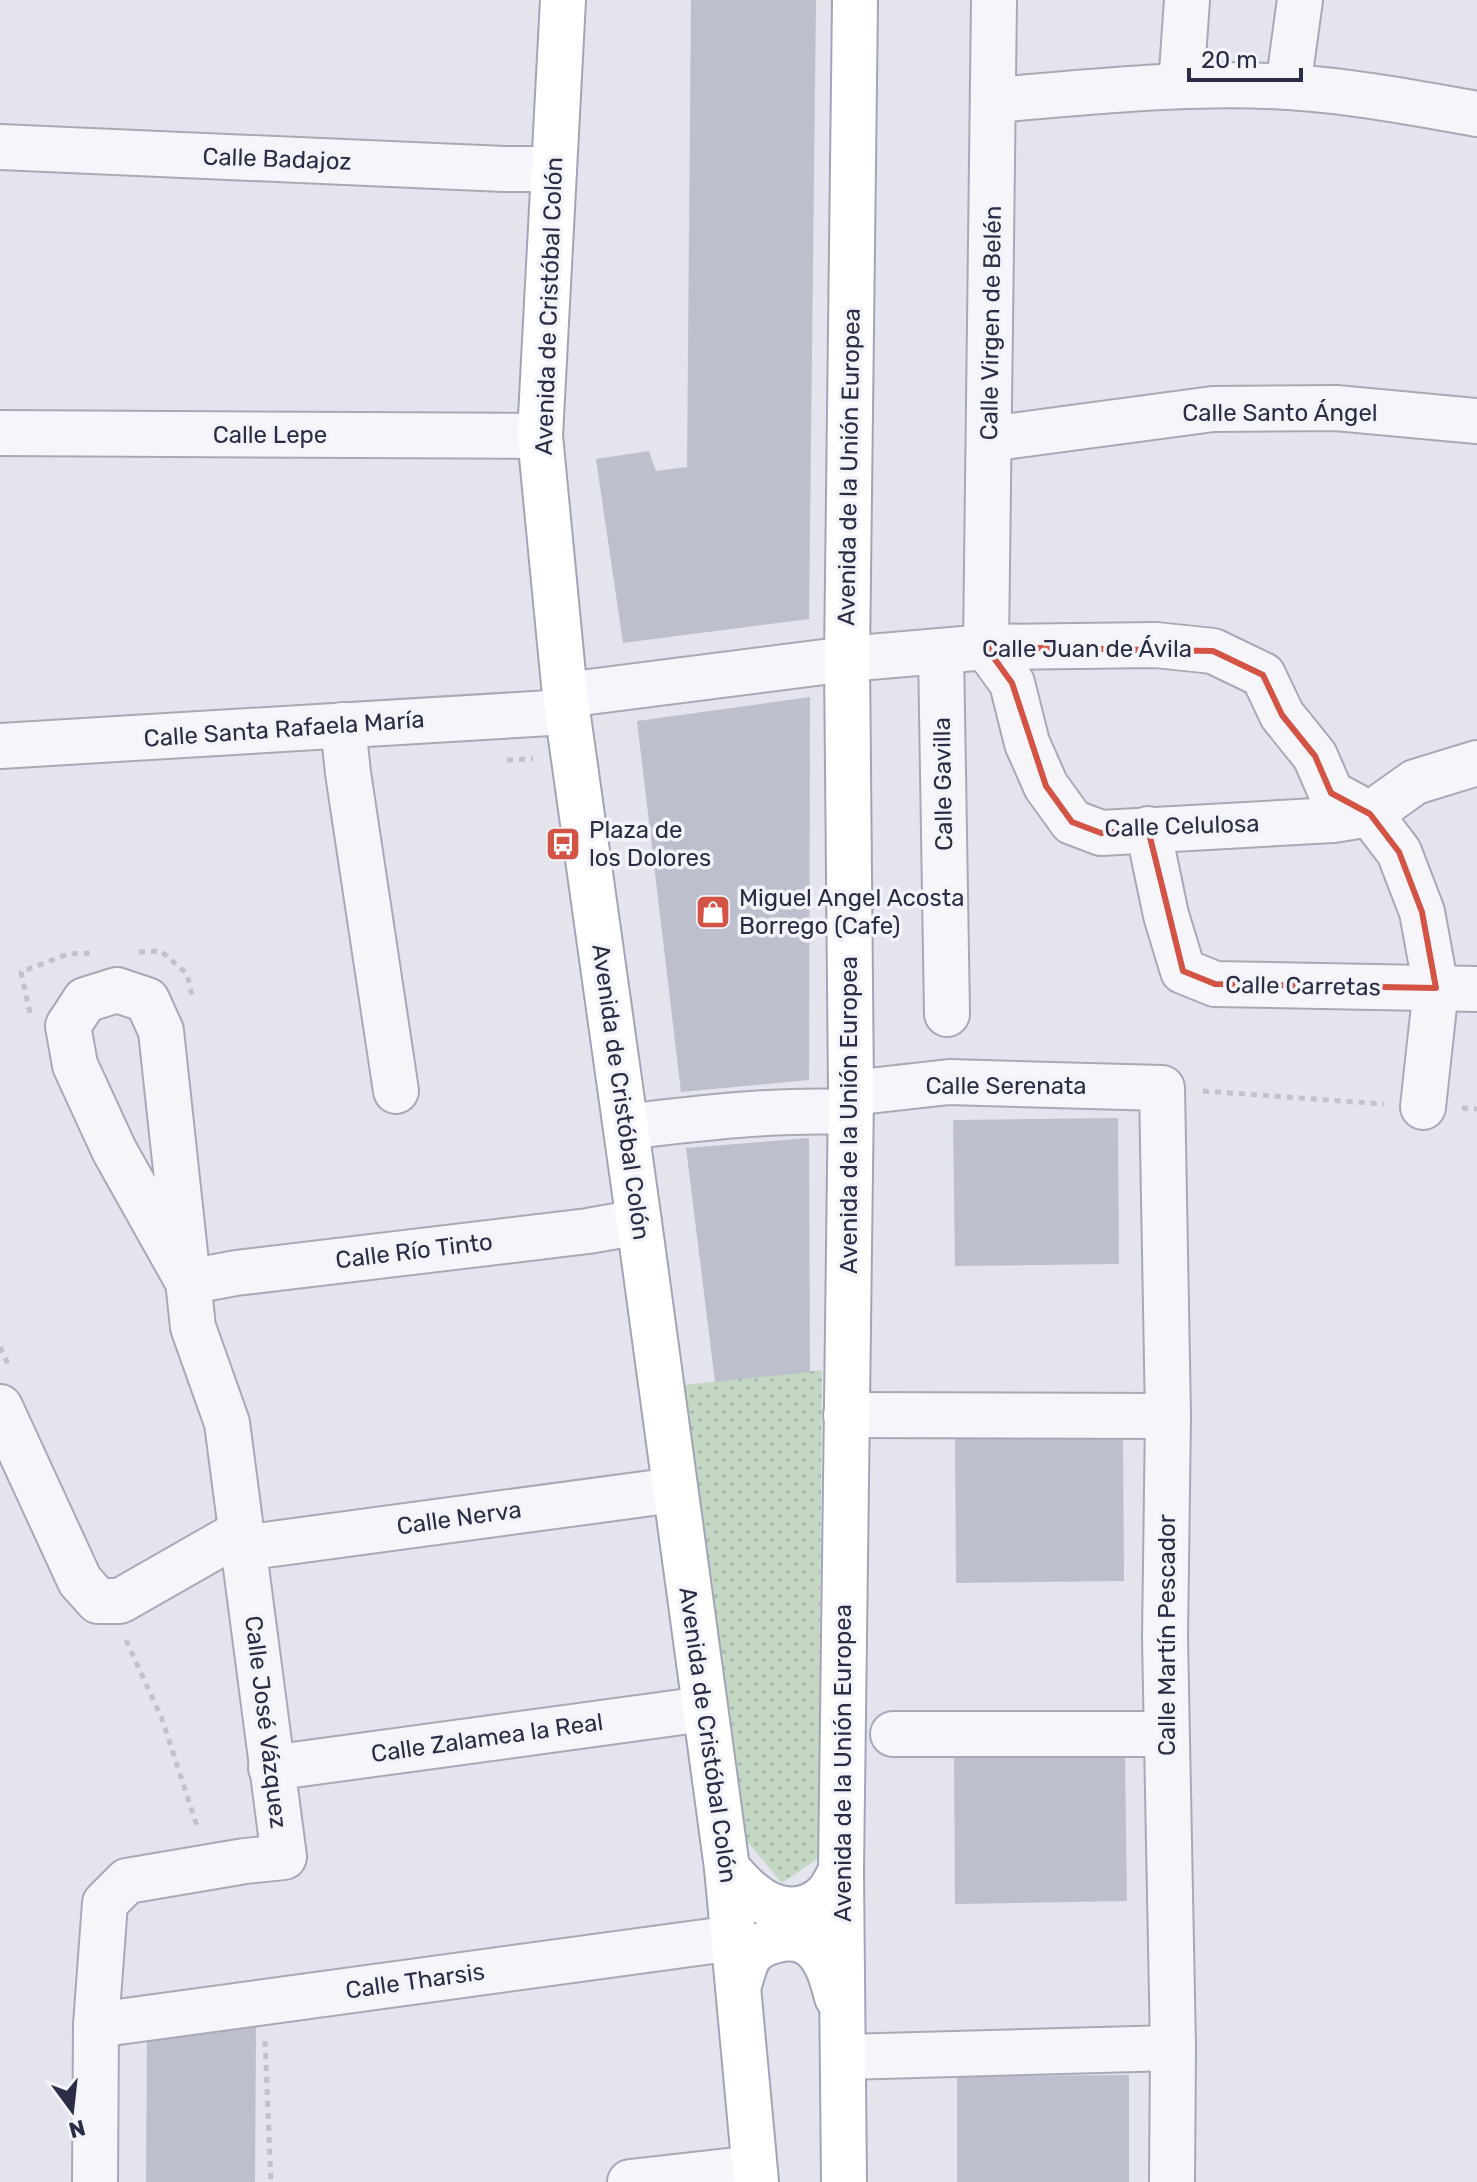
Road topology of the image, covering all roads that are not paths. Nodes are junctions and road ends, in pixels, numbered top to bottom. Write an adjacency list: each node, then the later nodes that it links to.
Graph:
1 (563, 0): 11 (main road, Avenida de Cristóbal Colón)
2 (855, 0): 18 (main road, Avenida de la Unión Europea)
3 (994, 0): 8 (street, Calle Virgen de Belén)
4 (1187, 0): 6 (street)
5 (1300, 0): 7 (street)
6 (1181, 86): 7 (street); 8 (street)
7 (1288, 87): 9 (street)
8 (995, 100): 15 (street, Calle Virgen de Belén)
9 (1477, 114)
10 (0, 147): 11 (street, Calle Badajoz)
11 (554, 169): 14 (main road, Avenida de Cristóbal Colón)
12 (1477, 421): 15 (street, Calle Santo Ángel)
13 (0, 433): 14 (street, Calle Lepe)
14 (540, 436): 19 (main road, Avenida de Cristóbal Colón)
15 (989, 439): 16 (street, Calle Virgen de Belén)
16 (986, 647): 17 (street, Calle Juan de Ávila); 23 (street, Calle Juan de Ávila); 24 (street, Calle Celulosa)
17 (941, 651): 18 (street, Calle Juan de Ávila); 26 (street, Calle Gavilla)
18 (847, 659): 19 (street, Calle Santa Rafaela María); 29 (main road, Avenida de la Unión Europea)
19 (566, 703): 20 (street, Calle Santa Rafaela María); 31 (main road, Avenida de Cristóbal Colón)
20 (343, 725): 21 (street, Calle Santa Rafaela María); 28 (street)
21 (0, 746)
22 (1477, 763): 23 (street, Calle Celulosa)
23 (1370, 814): 24 (street, Calle Celulosa); 25 (street, Calle Juan de Ávila)
24 (1148, 829): 25 (street, Calle Carretas)
25 (1456, 988): 30 (street, Calle Juan de Ávila)
26 (947, 1014)
27 (1162, 1088): 29 (street, Calle Serenata); 36 (street, Calle Martín Pescador)
28 (396, 1091)
29 (850, 1102): 31 (street, Calle Serenata); 35 (main road, Avenida de la Unión Europea)
30 (1423, 1107)
31 (626, 1127): 32 (main road, Avenida de Cristóbal Colón)
32 (639, 1222): 33 (street, Calle Río Tinto); 37 (main road, Avenida de Cristóbal Colón)
33 (188, 1282): 33 (street, Calle José Vázquez); 38 (street, Calle José Vázquez)
34 (6, 1389): 38 (street)
35 (846, 1415): 36 (street); 44 (main road, Avenida de la Unión Europea)
36 (1168, 1416): 41 (street, Calle Martín Pescador)
37 (674, 1490): 38 (street, Calle Nerva); 39 (main road, Avenida de Cristóbal Colón)
38 (242, 1540): 42 (street, Calle José Vázquez)
39 (704, 1709): 42 (street, Calle Zalamea la Real); 43 (main road, Avenida de Cristóbal Colón)
40 (893, 1734): 41 (street)
41 (1166, 1734): 49 (street, Calle Martín Pescador)
42 (271, 1768): 47 (street, Calle José Vázquez)
43 (727, 1868): 44 (main road); 45 (main road, Avenida de Cristóbal Colón)
44 (841, 1871): 48 (main road, Avenida de la Unión Europea)
45 (734, 1938): 46 (main road, Avenida de Cristóbal Colón); 47 (street, Calle Tharsis)
46 (738, 1987): 48 (main road); 50 (main road, Avenida de Cristóbal Colón)
47 (96, 2025): 51 (street)
48 (843, 2038): 49 (street); 53 (main road, Avenida de la Unión Europea)
49 (1173, 2048): 54 (street, Calle Martín Pescador)
50 (755, 2175): 52 (street)
51 (95, 2182)
52 (630, 2182)
53 (844, 2182)
54 (1172, 2182)

